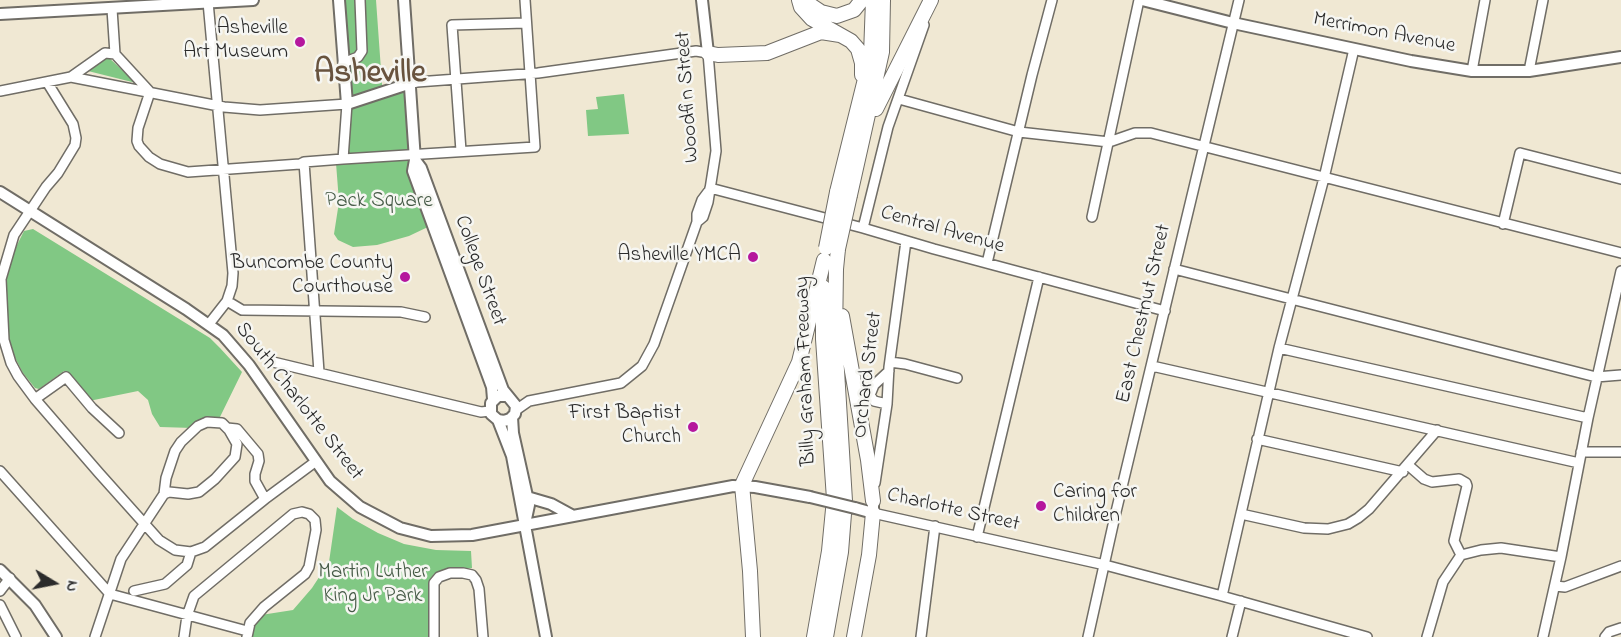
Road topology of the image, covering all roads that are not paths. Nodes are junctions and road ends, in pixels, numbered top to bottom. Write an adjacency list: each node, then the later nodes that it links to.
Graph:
1 (253, 0): 18 (main road)
2 (339, 0): 29 (main road)
3 (360, 0): 29 (street)
4 (404, 0): 36 (main road, College Street)
5 (525, 0): 22 (street)
6 (702, 0): 26 (main road, Woodfin Street)
7 (799, 0): 24 (highway)
8 (808, 0): 9 (highway)
9 (862, 0)
10 (873, 0): 39 (highway, Billy Graham Freeway)
11 (883, 0): 43 (highway, Billy Graham Freeway)
12 (932, 0): 40 (street); 43 (highway)
13 (1052, 0): 44 (street)
14 (1140, 0): 23 (main road, Merrimon Avenue); 45 (street)
15 (1239, 0): 23 (street, East Chestnut Street)
16 (1485, 0): 30 (street)
17 (1543, 0): 31 (street)
18 (208, 2): 19 (main road); 42 (street)
19 (148, 3): 20 (main road)
20 (112, 9): 21 (main road); 27 (street)
21 (0, 14)
22 (526, 22): 32 (street); 34 (street)
23 (1233, 23): 25 (main road, Merrimon Avenue); 46 (street, East Chestnut Street)
24 (840, 35): 26 (highway); 39 (highway)
25 (1354, 49): 30 (main road, Merrimon Avenue); 52 (street)
26 (708, 53): 32 (street); 54 (street, Woodfin Street)
27 (115, 54): 33 (street); 38 (street)
28 (1621, 57): 31 (main road, Merrimon Avenue)
29 (343, 63): 41 (main road)
30 (1472, 71): 31 (main road, Merrimon Avenue)
31 (1529, 71)
32 (531, 73): 34 (street); 47 (street)
33 (71, 77): 35 (street); 38 (street)
34 (456, 79): 36 (street); 47 (street)
35 (47, 82): 37 (street); 57 (street)
36 (408, 84): 41 (main road); 48 (main road, College Street)
37 (0, 91)
38 (150, 92): 42 (street); 51 (street)
39 (861, 97): 56 (highway, Billy Graham Freeway)
40 (900, 99): 44 (street); 60 (street)
41 (347, 104): 42 (street); 49 (street)
42 (219, 106): 51 (street)
43 (866, 130): 56 (highway, Billy Graham Freeway)
44 (1019, 132): 45 (street); 64 (street)
45 (1109, 142): 46 (street); 58 (street)
46 (1204, 146): 52 (street); 66 (street, East Chestnut Street)
47 (461, 151): 48 (street)
48 (415, 157): 49 (street); 76 (main road, College Street)
49 (343, 159): 50 (street)
50 (304, 162): 51 (street); 73 (street)
51 (225, 169): 71 (street)
52 (1324, 178): 59 (street); 70 (street)
53 (1621, 179): 59 (street)
54 (709, 190): 60 (street, Central Avenue); 89 (street, Woodfin Street)
55 (0, 192): 57 (main road, South Charlotte Street)
56 (843, 194): 62 (highway, Billy Graham Freeway, bridge)
57 (29, 212): 69 (street); 75 (main road, South Charlotte Street)
58 (1092, 217)
59 (1503, 224): 63 (street)
60 (863, 228): 61 (street, Central Avenue)
61 (906, 241): 64 (street, Central Avenue); 81 (street, Orchard Street)
62 (829, 252): 65 (highway, Billy Graham Freeway); 105 (highway); 141 (highway, Billy Graham Freeway)
63 (1621, 253)
64 (987, 263): 68 (street, Central Avenue)
65 (836, 269): 109 (highway); 142 (highway, Billy Graham Freeway)
66 (1174, 269): 70 (street); 72 (street, East Chestnut Street)
67 (1621, 271): 84 (street)
68 (1039, 277): 72 (street, Central Avenue); 115 (street)
69 (0, 279): 77 (street)
70 (1291, 299): 78 (street); 84 (street)
71 (226, 301): 73 (street); 75 (street)
72 (1165, 311): 80 (street, East Chestnut Street)
73 (316, 312): 74 (street); 82 (street)
74 (425, 317)
75 (209, 324): 101 (main road, South Charlotte Street)
76 (477, 334): 87 (main road, College Street); 91 (main road, College Street)
77 (2, 340): 88 (street)
78 (1278, 348): 86 (street); 93 (street)
79 (273, 362): 82 (street)
80 (1152, 366): 86 (street); 119 (street, East Chestnut Street)
81 (889, 367): 85 (street); 90 (street, Orchard Street); 90 (street)
82 (319, 372): 91 (street)
83 (1621, 375): 84 (street)
84 (1596, 377): 93 (street)
85 (957, 378)
86 (1268, 393): 96 (street); 98 (street)
87 (509, 397): 89 (street); 91 (main road); 92 (main road)
88 (35, 399): 97 (street); 112 (street)
89 (528, 401): 92 (street)
90 (887, 404): 109 (street, Orchard Street)
91 (491, 405): 94 (main road)
92 (514, 414): 94 (main road); 107 (main road)
93 (1588, 418): 100 (street)
94 (498, 420): 113 (main road)
95 (227, 428): 106 (street); 106 (street); 108 (street)
96 (1437, 430): 102 (street); 103 (street)
97 (119, 434)
98 (1257, 439): 103 (street); 110 (street)
99 (1621, 452): 100 (street)
100 (1581, 453): 102 (street)
101 (315, 462): 108 (street); 113 (main road, South Charlotte Street)
102 (1579, 463): 118 (street)
103 (1406, 468): 110 (street); 117 (street)
104 (0, 471): 126 (street)
105 (742, 486): 109 (main road, Charlotte Street, bridge); 111 (main road, Charlotte Street); 132 (highway)
106 (164, 494): 112 (street)
107 (527, 497): 111 (main road); 113 (main road)
108 (265, 499): 116 (street)
109 (873, 507): 114 (street, Charlotte Street); 143 (highway)
110 (1241, 514): 127 (street)
111 (573, 516): 113 (main road, Charlotte Street)
112 (145, 524): 116 (street); 126 (street)
113 (524, 525): 140 (main road)
114 (935, 526): 115 (street, Charlotte Street); 144 (street)
115 (977, 537): 119 (street, Charlotte Street)
116 (191, 552): 125 (street)
117 (1461, 555): 118 (street); 148 (street)
118 (1561, 557): 123 (street)
119 (1105, 565): 127 (street, Charlotte Street); 145 (street, East Chestnut Street)
120 (1621, 566): 123 (street)
121 (0, 570): 122 (main road)
122 (10, 578): 124 (street); 135 (main road)
123 (1555, 586): 149 (street)
124 (0, 591)
125 (134, 591)
126 (110, 594): 130 (street); 136 (street)
127 (1222, 596): 128 (street, Charlotte Street)
128 (1241, 601): 146 (street); 147 (street, Charlotte Street)
129 (0, 605): 134 (street)
130 (187, 615): 133 (street); 133 (street); 137 (street)
131 (1621, 628): 150 (street)
132 (752, 631)
133 (247, 634)
134 (16, 637)
135 (56, 637)
136 (95, 637)
137 (184, 637)
138 (434, 637): 139 (street)
139 (483, 637)
140 (546, 637)
141 (814, 637)
142 (826, 637)
143 (854, 637)
144 (921, 637)
145 (1088, 637)
146 (1232, 637)
147 (1367, 637)
148 (1427, 637)
149 (1543, 637)
150 (1605, 637)

